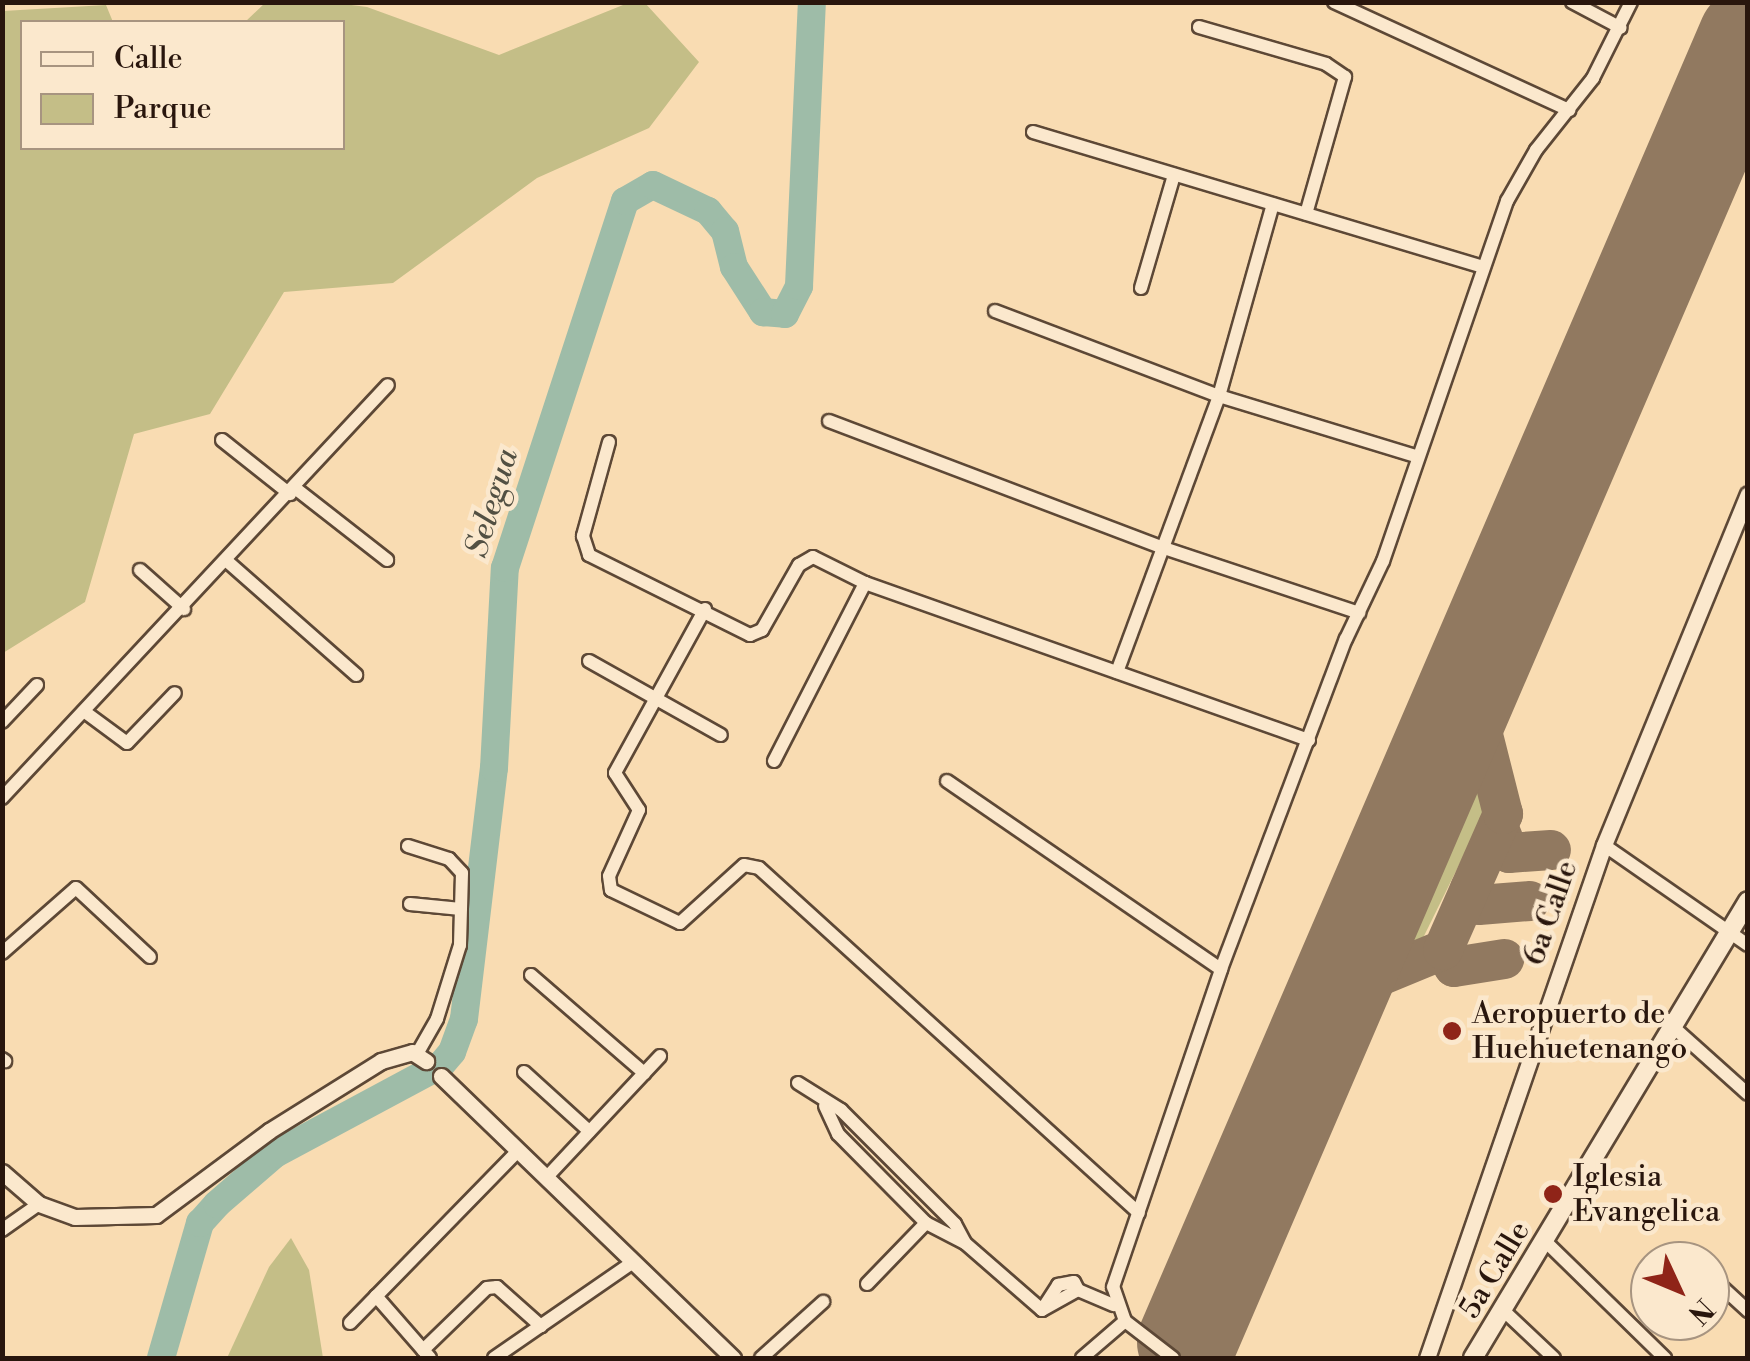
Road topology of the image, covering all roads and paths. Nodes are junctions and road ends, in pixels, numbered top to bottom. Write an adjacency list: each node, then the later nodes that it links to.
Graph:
1 (1334, 2): 4 (street)
2 (1572, 2): 6 (street)
3 (1631, 2): 6 (street)
4 (1366, 8): 7 (street)
5 (1200, 27): 11 (street)
6 (1622, 28): 7 (street)
7 (1569, 110): 12 (street)
8 (1033, 132): 9 (street)
9 (1174, 174): 10 (street); 13 (street)
10 (1273, 204): 11 (street); 16 (street)
11 (1306, 214): 12 (street)
12 (1483, 267): 20 (street)
13 (1141, 288)
14 (995, 311): 16 (street)
15 (388, 385): 21 (street)
16 (1219, 396): 20 (street); 23 (street)
17 (829, 421): 23 (street)
18 (222, 440): 21 (street)
19 (608, 442): 29 (street)
20 (1418, 457): 30 (street)
21 (292, 491): 24 (street); 25 (street)
22 (1748, 494): 44 (street, 6a Calle)
23 (1161, 548): 30 (street); 32 (street)
24 (387, 560)
25 (228, 562): 28 (street); 33 (street)
26 (140, 570): 28 (street)
27 (865, 584): 29 (street); 32 (street); 41 (street)
28 (184, 609): 37 (street)
29 (705, 609): 36 (street)
30 (1359, 612): 40 (street)
31 (590, 661): 36 (street)
32 (1117, 672): 40 (street)
33 (356, 675)
34 (37, 685): 38 (street)
35 (175, 693): 37 (street)
36 (654, 696): 39 (street); 69 (street)
37 (84, 712): 43 (street)
38 (2, 722)
39 (722, 735)
40 (1309, 740): 53 (street)
41 (774, 761)
42 (947, 781): 53 (street)
43 (2, 798)
44 (1604, 845): 49 (street); 89 (street, 6a Calle)
45 (408, 846): 48 (street)
46 (1748, 900): 49 (main road, 5a Calle)
47 (410, 904): 48 (street)
48 (461, 909): 57 (street)
49 (1729, 928): 50 (street); 55 (main road, 5a Calle)
50 (1748, 945)
51 (2, 953): 52 (street)
52 (150, 957)
53 (1221, 969): 69 (street)
54 (531, 975): 59 (street)
55 (1671, 1025): 62 (street); 72 (main road, 5a Calle)
56 (660, 1056): 59 (street)
57 (422, 1058): 60 (street); 68 (street)
58 (524, 1072): 64 (street)
59 (644, 1073): 64 (street)
60 (441, 1076): 65 (street)
61 (798, 1083): 63 (street)
62 (1748, 1094)
63 (826, 1106): 70 (street); 73 (street)
64 (589, 1132): 67 (street)
65 (518, 1151): 67 (street); 76 (street)
66 (2, 1172): 68 (street)
67 (546, 1178): 74 (street)
68 (39, 1204): 71 (street)
69 (1138, 1212): 78 (street)
70 (926, 1222): 73 (street); 75 (street)
71 (2, 1230)
72 (1545, 1241): 79 (main road, 5a Calle); 92 (street)
73 (965, 1243): 78 (street)
74 (633, 1262): 82 (street); 85 (street)
75 (867, 1284)
76 (376, 1296): 81 (street); 83 (street)
77 (824, 1302): 86 (street)
78 (1113, 1302): 80 (street)
79 (1502, 1310): 90 (main road, 5a Calle); 91 (street)
80 (1125, 1322): 87 (street); 88 (street)
81 (350, 1323)
82 (542, 1326): 83 (street); 84 (street)
83 (426, 1354)
84 (494, 1358)
85 (734, 1358)
86 (762, 1358)
87 (1082, 1358)
88 (1174, 1358)
89 (1427, 1358)
90 (1473, 1358)
91 (1554, 1358)
92 (1666, 1358)

